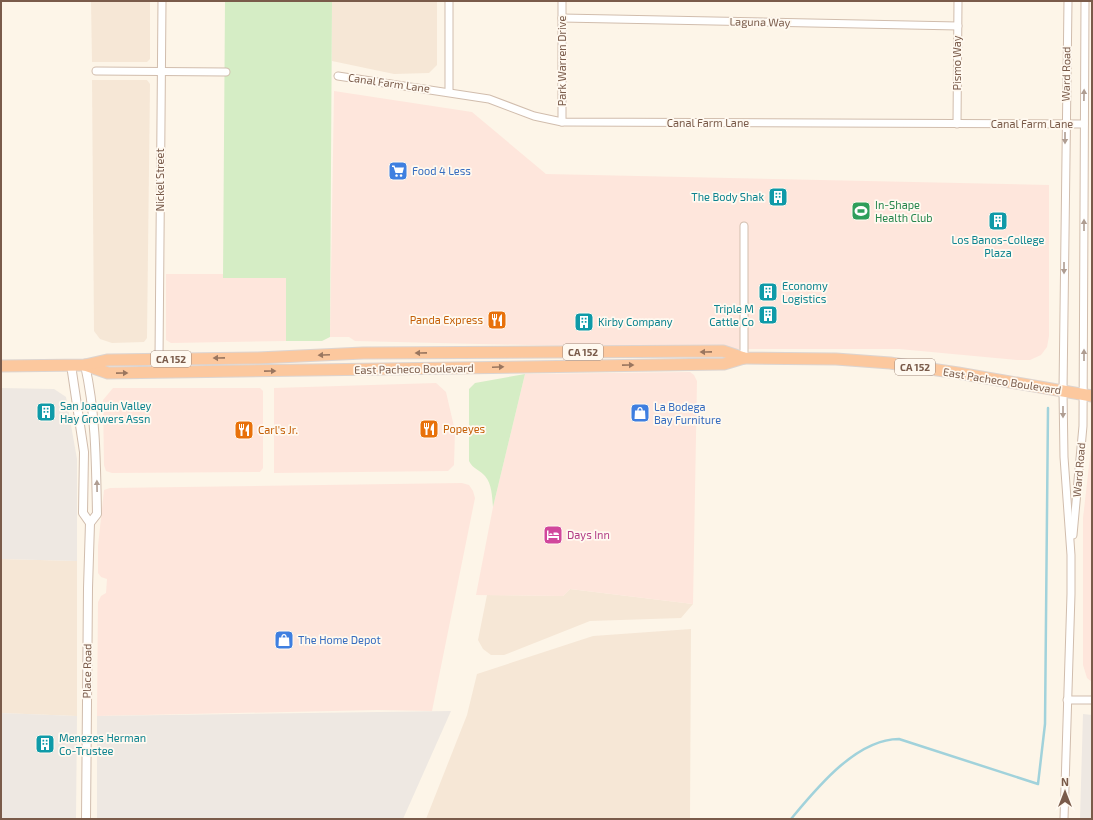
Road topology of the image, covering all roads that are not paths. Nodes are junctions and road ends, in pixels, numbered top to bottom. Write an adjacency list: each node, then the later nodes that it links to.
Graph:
1 (162, 1): 9 (street, Nickel Street)
2 (449, 1): 13 (street)
3 (562, 1): 7 (street, Park Warren Drive)
4 (958, 1): 8 (street, Pismo Way)
5 (1068, 1): 16 (street, Ward Road)
6 (1085, 1): 17 (street, Ward Road, one-way to 6)
7 (562, 18): 8 (street, Laguna Way); 14 (street, Park Warren Drive)
8 (958, 26): 15 (street, Pismo Way)
9 (161, 71): 10 (street); 11 (street); 20 (street, Nickel Street)
10 (96, 72)
11 (226, 72)
12 (338, 76): 13 (street, Canal Farm Lane)
13 (449, 92): 14 (street, Canal Farm Lane)
14 (562, 122): 15 (street, Canal Farm Lane)
15 (957, 124): 16 (street, Canal Farm Lane)
16 (1066, 124): 17 (street, Canal Farm Lane); 24 (street, Ward Road, one-way to 24)
17 (1084, 124): 25 (street, Ward Road, one-way to 17)
18 (744, 226): 19 (street)
19 (744, 358): 20 (highway, East Pacheco Boulevard / CA 152, one-way to 20); 22 (highway, East Pacheco Boulevard / CA 152, one-way to 19); 24 (highway, East Pacheco Boulevard / CA 152)
20 (159, 359): 22 (highway, East Pacheco Boulevard / CA 152)
21 (72, 365): 22 (highway, East Pacheco Boulevard / CA 152); 23 (highway, East Pacheco Boulevard / CA 152); 26 (street, Place Road)
22 (85, 365): 26 (street, Place Road, one-way to 22)
23 (1, 366)
24 (1063, 391): 25 (highway, East Pacheco Boulevard / CA 152); 27 (street, Ward Road, one-way to 27)
25 (1088, 395): 27 (street, Ward Road)
26 (90, 523): 30 (street, Place Road)
27 (1071, 555): 28 (street, Ward Road)
28 (1067, 700): 29 (street); 31 (street, Ward Road)
29 (1092, 700)
30 (86, 819)
31 (1064, 819)

